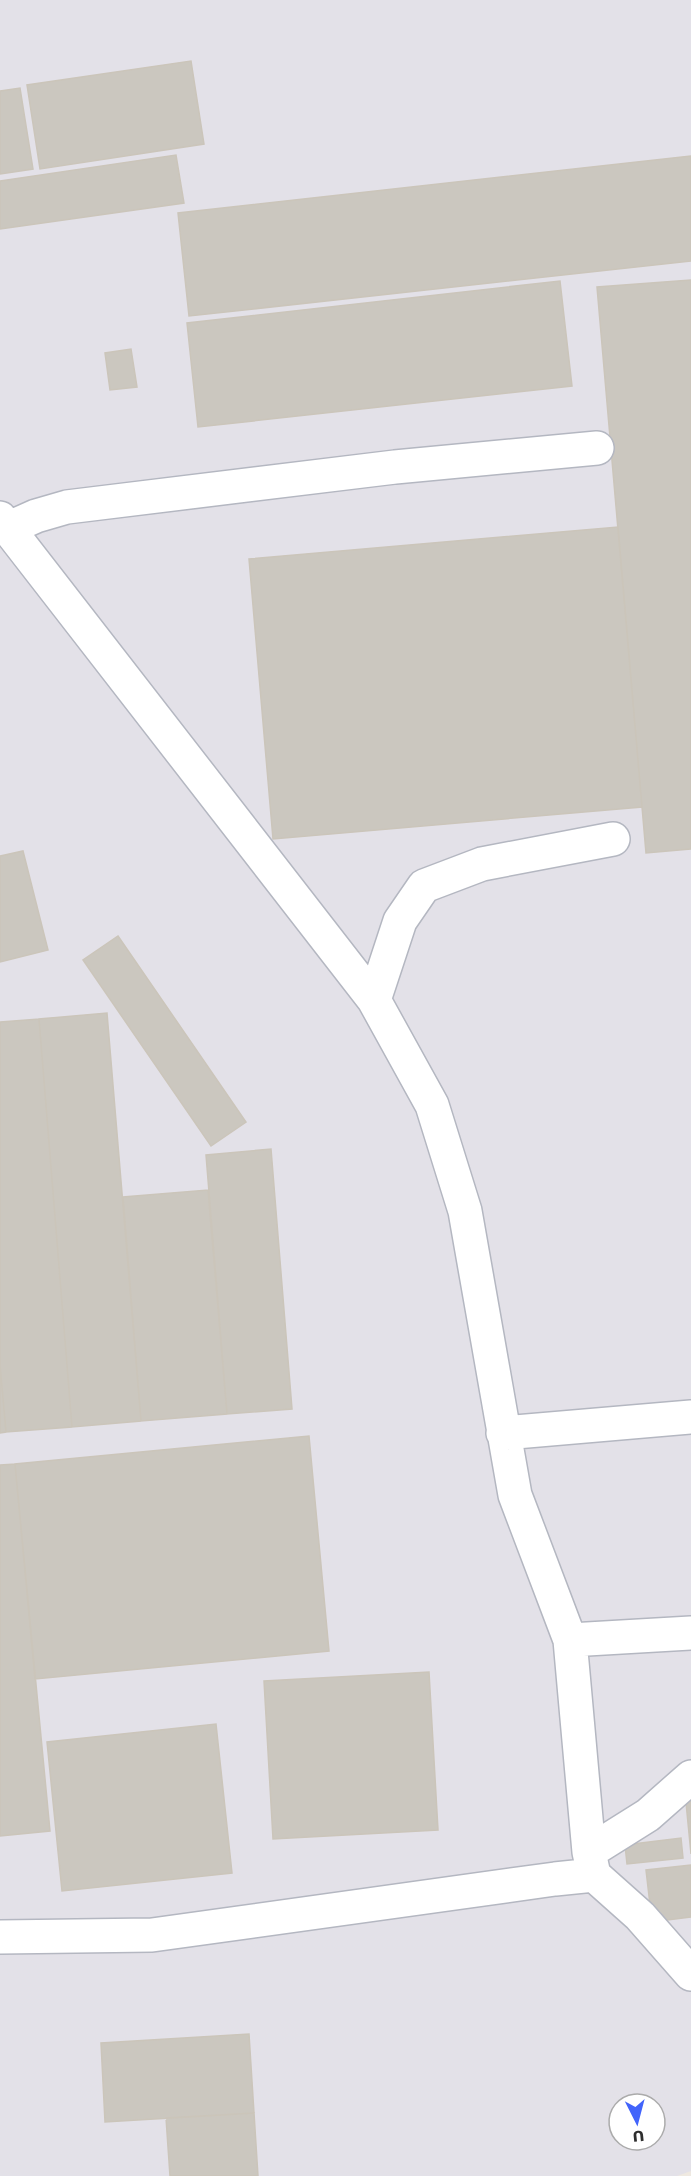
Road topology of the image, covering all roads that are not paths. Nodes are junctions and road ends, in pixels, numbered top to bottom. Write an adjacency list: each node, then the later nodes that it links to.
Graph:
1 (597, 448): 2 (lane)
2 (3, 524): 4 (lane)
3 (613, 839): 4 (lane)
4 (374, 1000): 6 (lane)
5 (691, 1417): 6 (lane)
6 (503, 1433): 8 (lane)
7 (691, 1633): 8 (lane)
8 (570, 1640): 10 (lane)
9 (691, 1777): 10 (lane)
10 (592, 1864): 11 (lane); 12 (lane)
11 (0, 1938)
12 (691, 1974)

